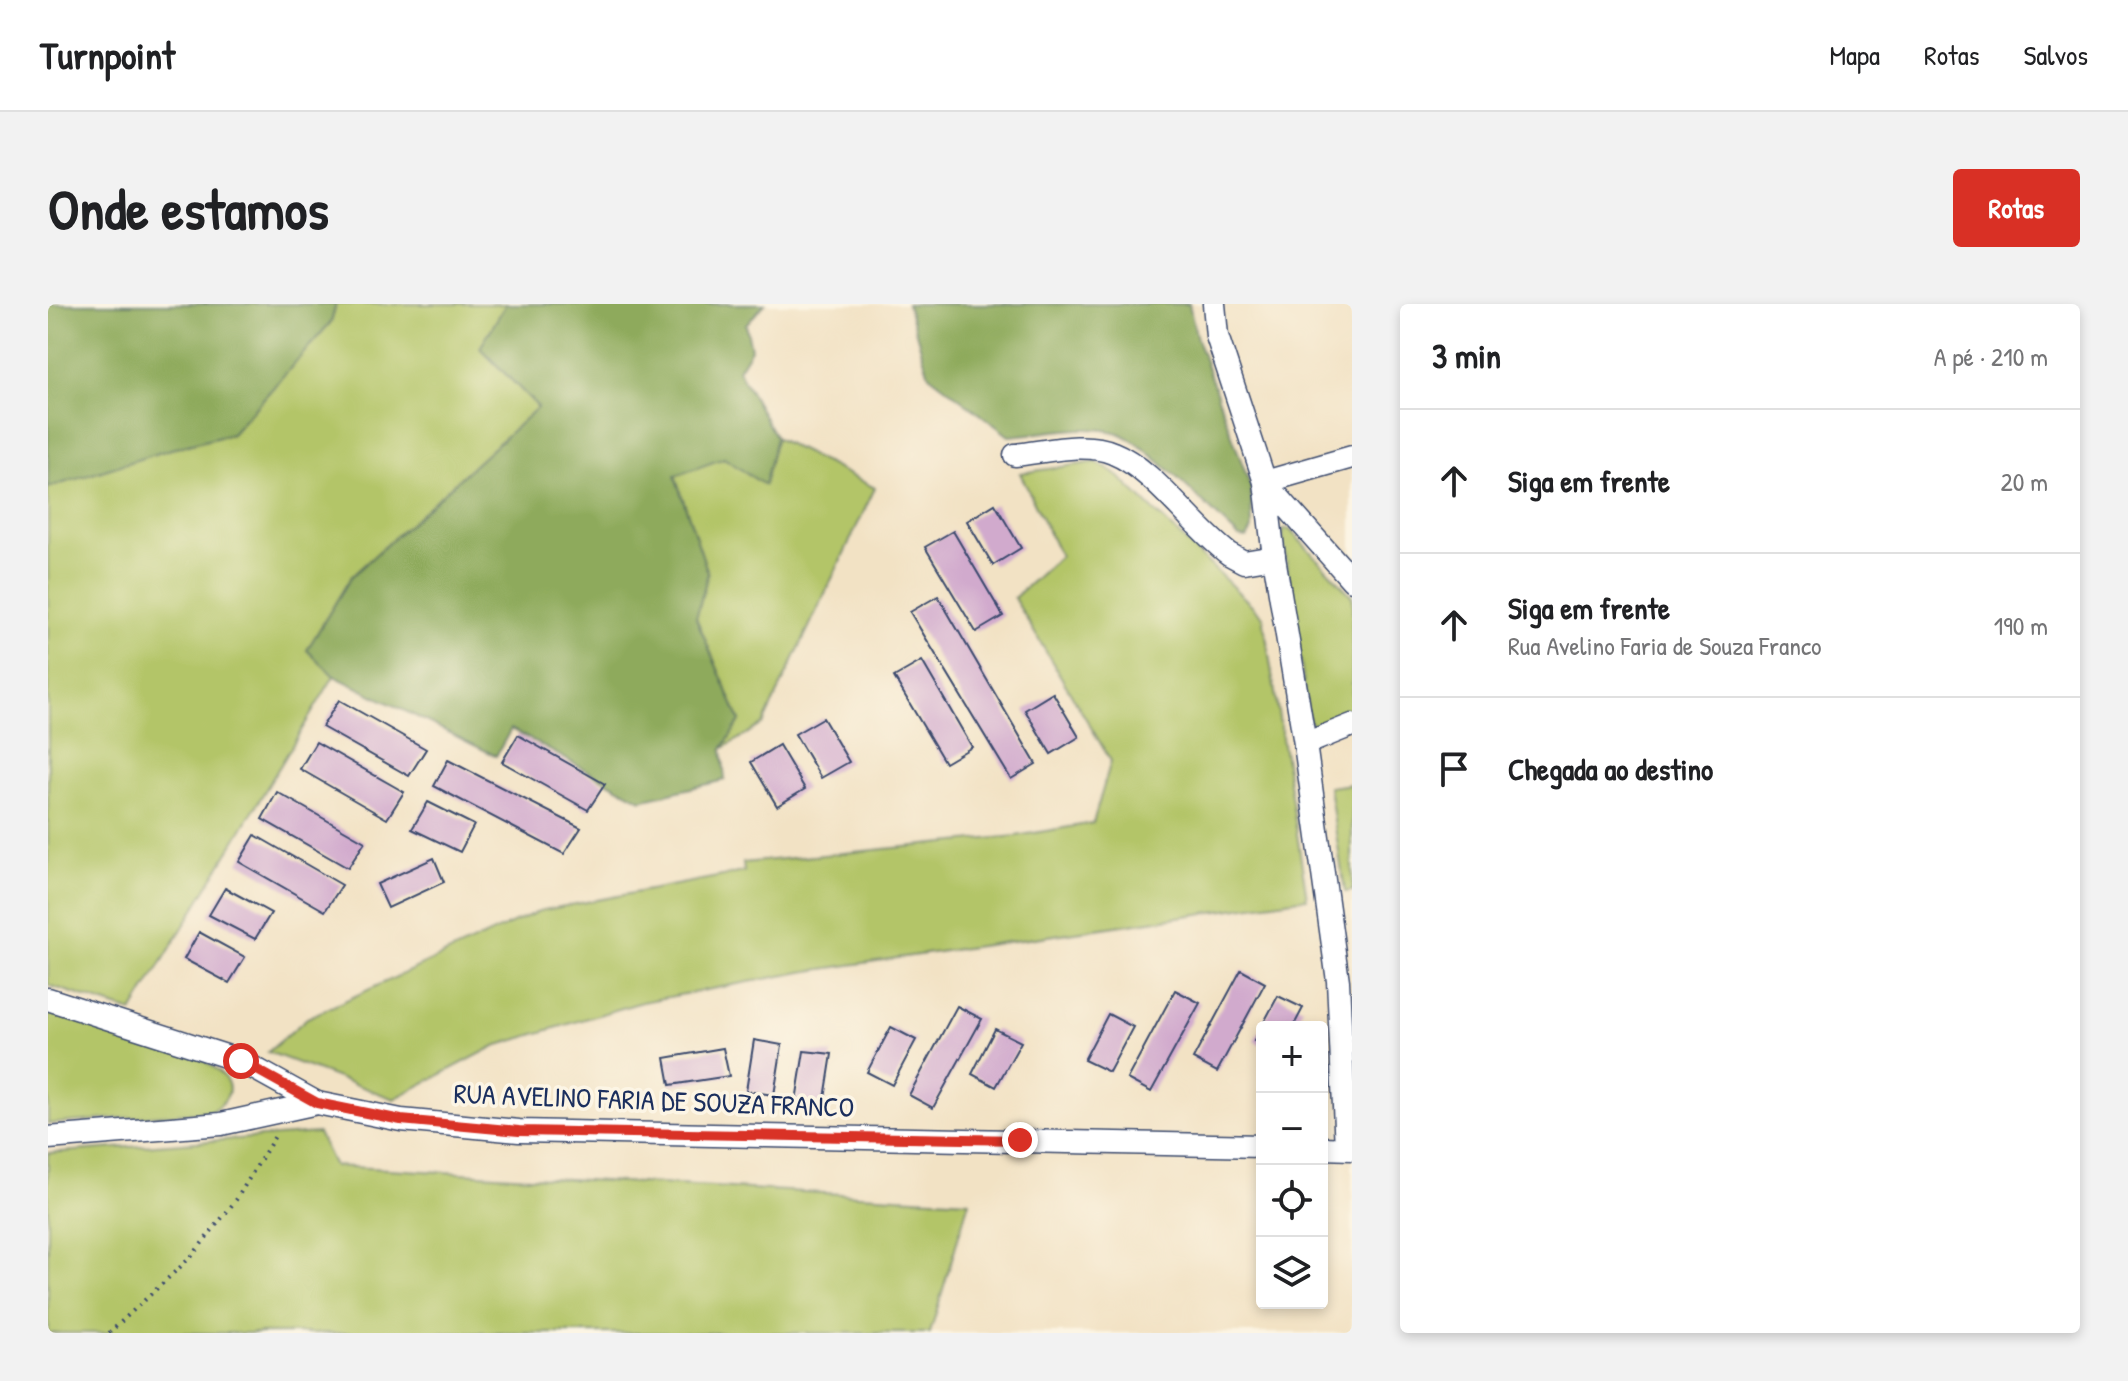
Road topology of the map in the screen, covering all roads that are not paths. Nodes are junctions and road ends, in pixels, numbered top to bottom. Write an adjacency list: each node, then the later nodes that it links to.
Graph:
1 (1214, 304): 4 (street)
2 (1015, 455): 5 (street)
3 (1352, 457): 4 (street)
4 (1265, 482): 5 (street); 6 (street)
5 (1274, 557): 8 (street)
6 (1352, 580)
7 (1352, 725): 8 (street)
8 (1305, 744): 9 (street)
9 (1342, 947): 15 (street)
10 (48, 999): 11 (street)
11 (317, 1103): 12 (street, RUA AVELINO FARIA DE SOUZA FRANCO); 13 (street, RUA AVELINO FARIA DE SOUZA FRANCO)
12 (48, 1138)
13 (1256, 1146)
14 (1328, 1148): 15 (street)
15 (1349, 1148)

